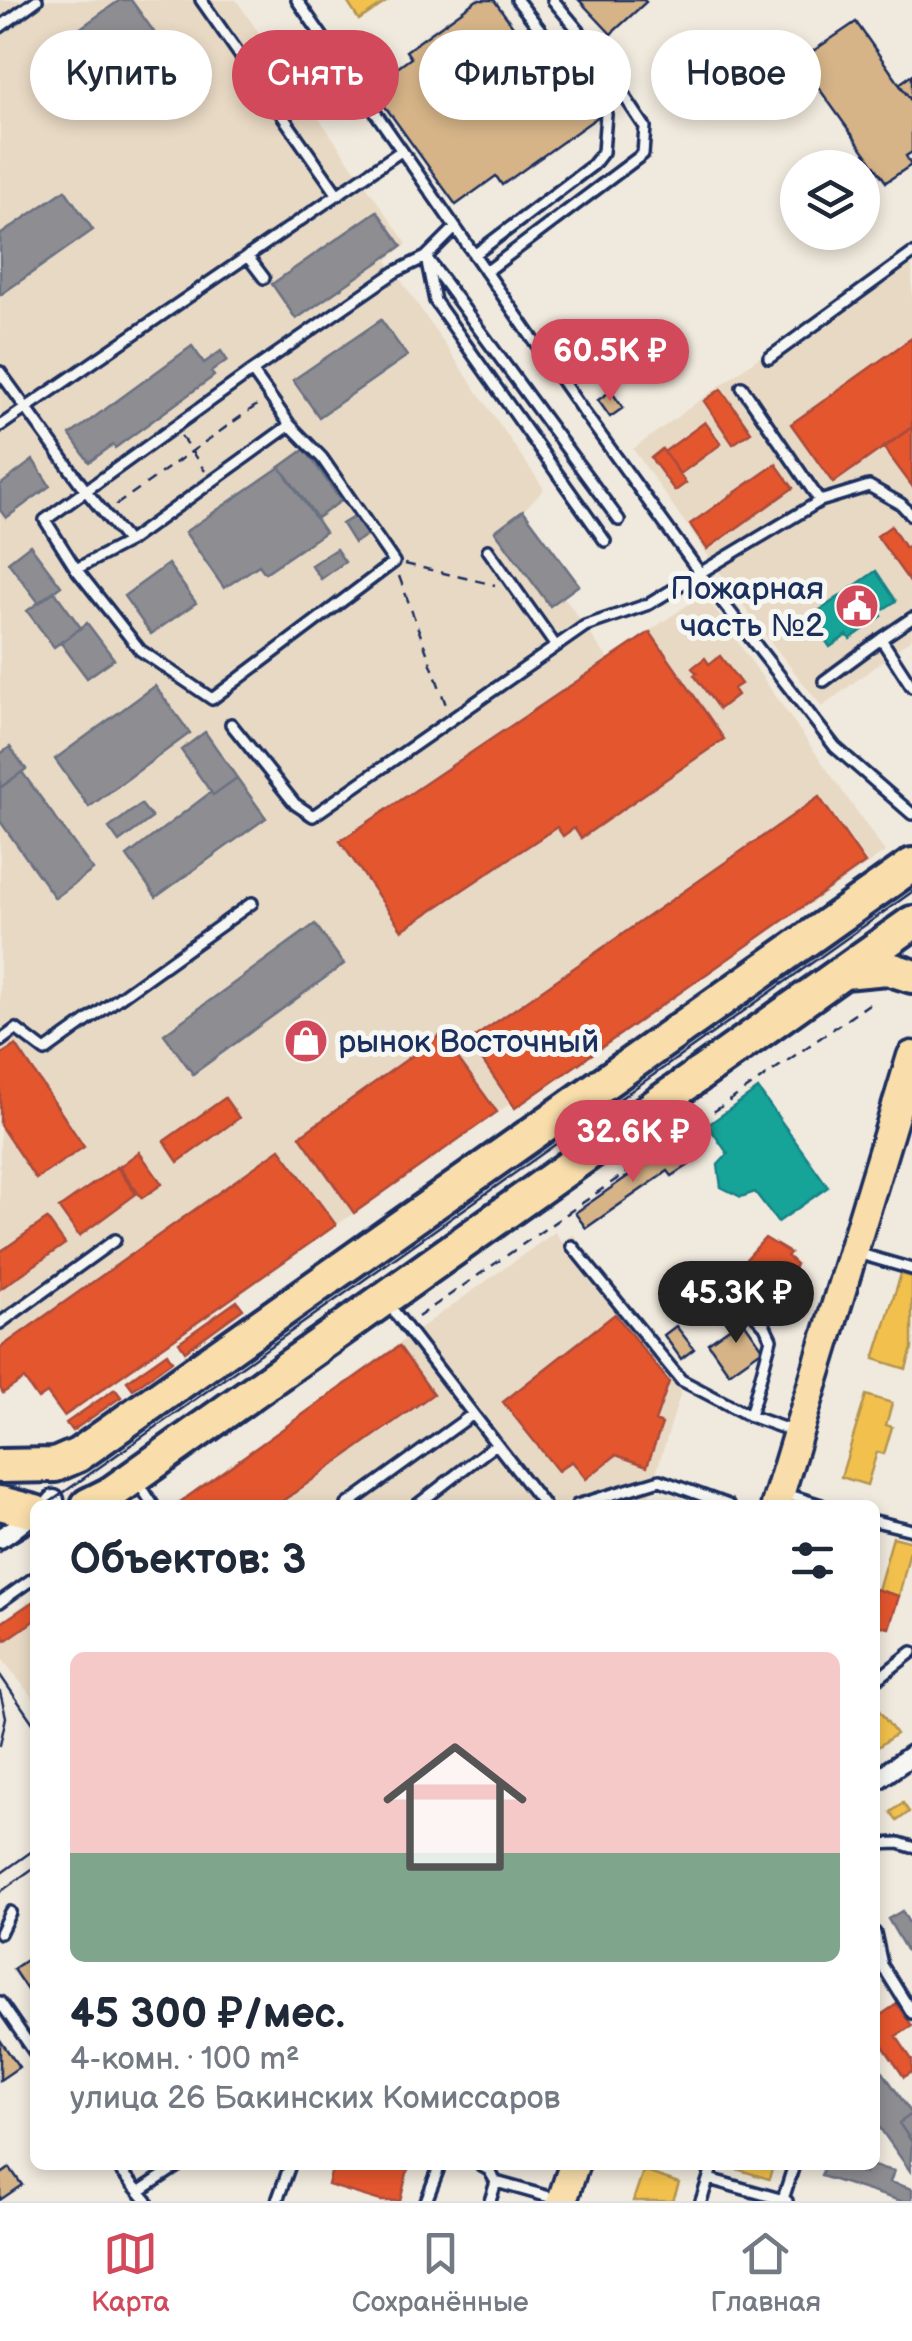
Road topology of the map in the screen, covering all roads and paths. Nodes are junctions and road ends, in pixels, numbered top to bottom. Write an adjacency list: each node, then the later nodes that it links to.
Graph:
1 (37, 0): 6 (lane)
2 (201, 0): 8 (lane)
3 (297, 0): 7 (lane)
4 (517, 0): 11 (lane)
5 (553, 0): 14 (lane)
6 (0, 27)
7 (400, 152): 8 (lane); 9 (lane)
8 (338, 195): 12 (lane)
9 (455, 228): 11 (lane); 13 (lane)
10 (912, 254): 16 (lane)
11 (474, 255): 14 (lane)
12 (248, 257): 15 (lane); 21 (lane)
13 (426, 258): 17 (lane); 31 (lane); 32 (lane)
14 (486, 272): 37 (lane)
15 (264, 278)
16 (769, 358)
17 (252, 371): 20 (lane); 24 (lane)
18 (0, 372): 21 (lane)
19 (742, 387): 28 (lane)
20 (270, 396): 22 (lane); 25 (path)
21 (26, 408): 23 (lane); 27 (lane)
22 (290, 425): 26 (lane); 35 (lane)
23 (0, 426)
24 (175, 428): 25 (path); 27 (lane)
25 (191, 451): 26 (path); 29 (path)
26 (212, 480): 33 (lane)
27 (86, 492): 29 (lane); 36 (lane)
28 (820, 501): 30 (lane); 37 (lane)
29 (105, 513): 33 (lane)
30 (912, 516)
31 (619, 520)
32 (605, 541)
33 (128, 542): 36 (lane)
34 (488, 550): 41 (lane)
35 (394, 562): 36 (lane); 38 (path); 44 (path)
36 (76, 569)
37 (700, 573): 41 (lane); 46 (lane)
38 (494, 585)
39 (912, 618): 40 (lane)
40 (881, 640): 42 (lane); 43 (lane)
41 (555, 645): 44 (lane)
42 (824, 681)
43 (912, 686)
44 (451, 721): 45 (lane)
45 (231, 724)
46 (912, 814)
47 (912, 865): 67 (highway)
48 (252, 903): 53 (lane)
49 (912, 923): 50 (highway)
50 (839, 973): 51 (highway); 59 (highway)
51 (912, 976)
52 (869, 1004): 62 (path)
53 (0, 1041)
54 (912, 1056): 57 (main road)
55 (115, 1240): 61 (lane)
56 (572, 1246): 64 (lane)
57 (852, 1251): 58 (lane); 65 (main road)
58 (912, 1268)
59 (384, 1298): 62 (lane); 69 (highway)
60 (748, 1308): 64 (lane)
61 (0, 1323)
62 (404, 1327): 63 (lane)
63 (473, 1414): 66 (lane); 72 (lane)
64 (750, 1416): 65 (lane)
65 (798, 1433): 70 (main road)
66 (496, 1444): 73 (lane); 74 (lane)
67 (55, 1465): 68 (highway); 71 (lane)
68 (0, 1466)
69 (125, 1491)
70 (778, 1499)
71 (48, 1500)
72 (353, 1500)
73 (423, 1500)
74 (540, 1500)
75 (594, 1500): 76 (lane)
76 (714, 1500)
77 (0, 1502): 78 (highway)
78 (30, 1506)
79 (30, 1518): 82 (street)
80 (880, 1522): 81 (lane)
81 (912, 1530)
82 (0, 1538)
83 (30, 1581): 84 (lane)
84 (0, 1602)
85 (912, 1652): 86 (lane)
86 (880, 1677)
87 (912, 1755): 88 (street)
88 (880, 1777)
89 (880, 1844): 90 (lane)
90 (912, 1847)
91 (10, 1912): 92 (lane)
92 (0, 1934)
93 (880, 1956): 95 (lane)
94 (0, 2002): 96 (lane)
95 (912, 2013)
96 (30, 2046)
97 (121, 2170): 107 (lane)
98 (172, 2170): 107 (lane)
99 (288, 2170): 110 (lane)
100 (438, 2170): 111 (lane)
101 (489, 2170): 106 (lane)
102 (572, 2170): 113 (main road)
103 (711, 2170): 105 (lane)
104 (793, 2170): 108 (lane)
105 (708, 2178): 108 (lane); 114 (lane)
106 (496, 2182): 112 (lane); 113 (lane)
107 (140, 2191): 109 (lane)
108 (785, 2200)
109 (147, 2201)
110 (277, 2201)
111 (426, 2201)
112 (490, 2201)
113 (563, 2201)
114 (701, 2201)

